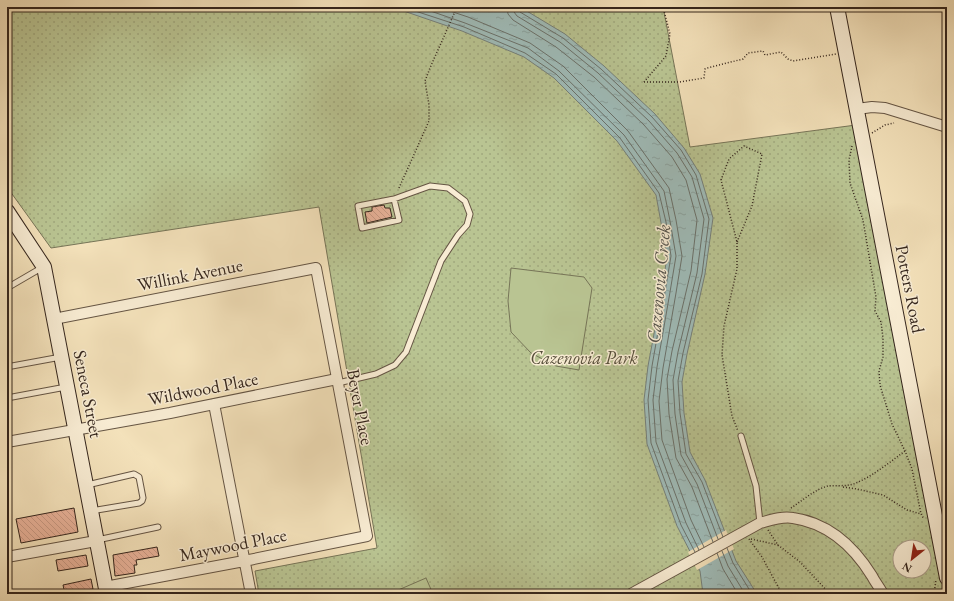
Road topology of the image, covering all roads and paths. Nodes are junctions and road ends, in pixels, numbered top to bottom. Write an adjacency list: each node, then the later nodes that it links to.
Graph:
1 (457, 7): 10 (path)
2 (663, 7): 4 (path)
3 (837, 7): 5 (street, Potters Road)
4 (839, 54)
5 (857, 109): 7 (street); 40 (street, Potters Road)
6 (894, 123): 8 (path)
7 (947, 127)
8 (872, 133)
9 (853, 144): 27 (path)
10 (400, 188)
11 (394, 199): 11 (lane); 20 (lane, Wildwood Place)
12 (7, 211): 14 (street, Seneca Street)
13 (737, 242): 13 (path); 25 (path)
14 (44, 266): 16 (lane); 17 (street, Seneca Street)
15 (319, 285): 17 (street, Willink Avenue); 20 (street, Beyer Place)
16 (7, 288)
17 (54, 319): 18 (street, Seneca Street)
18 (62, 356): 19 (lane); 21 (street, Seneca Street)
19 (12, 366)
20 (337, 381): 23 (street, Wildwood Place); 37 (street, Beyer Place)
21 (67, 386): 22 (lane); 24 (street, Seneca Street)
22 (7, 398)
23 (214, 404): 24 (street, Wildwood Place); 42 (street)
24 (76, 430): 26 (street, Wildwood Place); 28 (street, Seneca Street)
25 (740, 436): 34 (lane)
26 (7, 442)
27 (905, 451): 29 (path); 32 (path)
28 (85, 485): 30 (street, Seneca Street); 30 (lane)
29 (841, 486): 31 (path); 32 (path)
30 (90, 511): 38 (street, Seneca Street)
31 (786, 512)
32 (921, 514): 33 (path)
33 (925, 520)
34 (760, 523): 46 (street); 49 (street)
35 (158, 527): 38 (lane)
36 (769, 532): 39 (path)
37 (367, 536): 42 (street, Maywood Place)
38 (96, 540): 41 (street); 44 (street, Seneca Street)
39 (778, 545): 47 (path); 48 (path)
40 (944, 547): 43 (street, Potters Road)
41 (7, 557)
42 (244, 561): 44 (street, Maywood Place); 45 (street)
43 (942, 576): 50 (path)
44 (106, 590)
45 (251, 594)
46 (631, 594)
47 (782, 594)
48 (830, 594)
49 (883, 594)
50 (934, 594)

